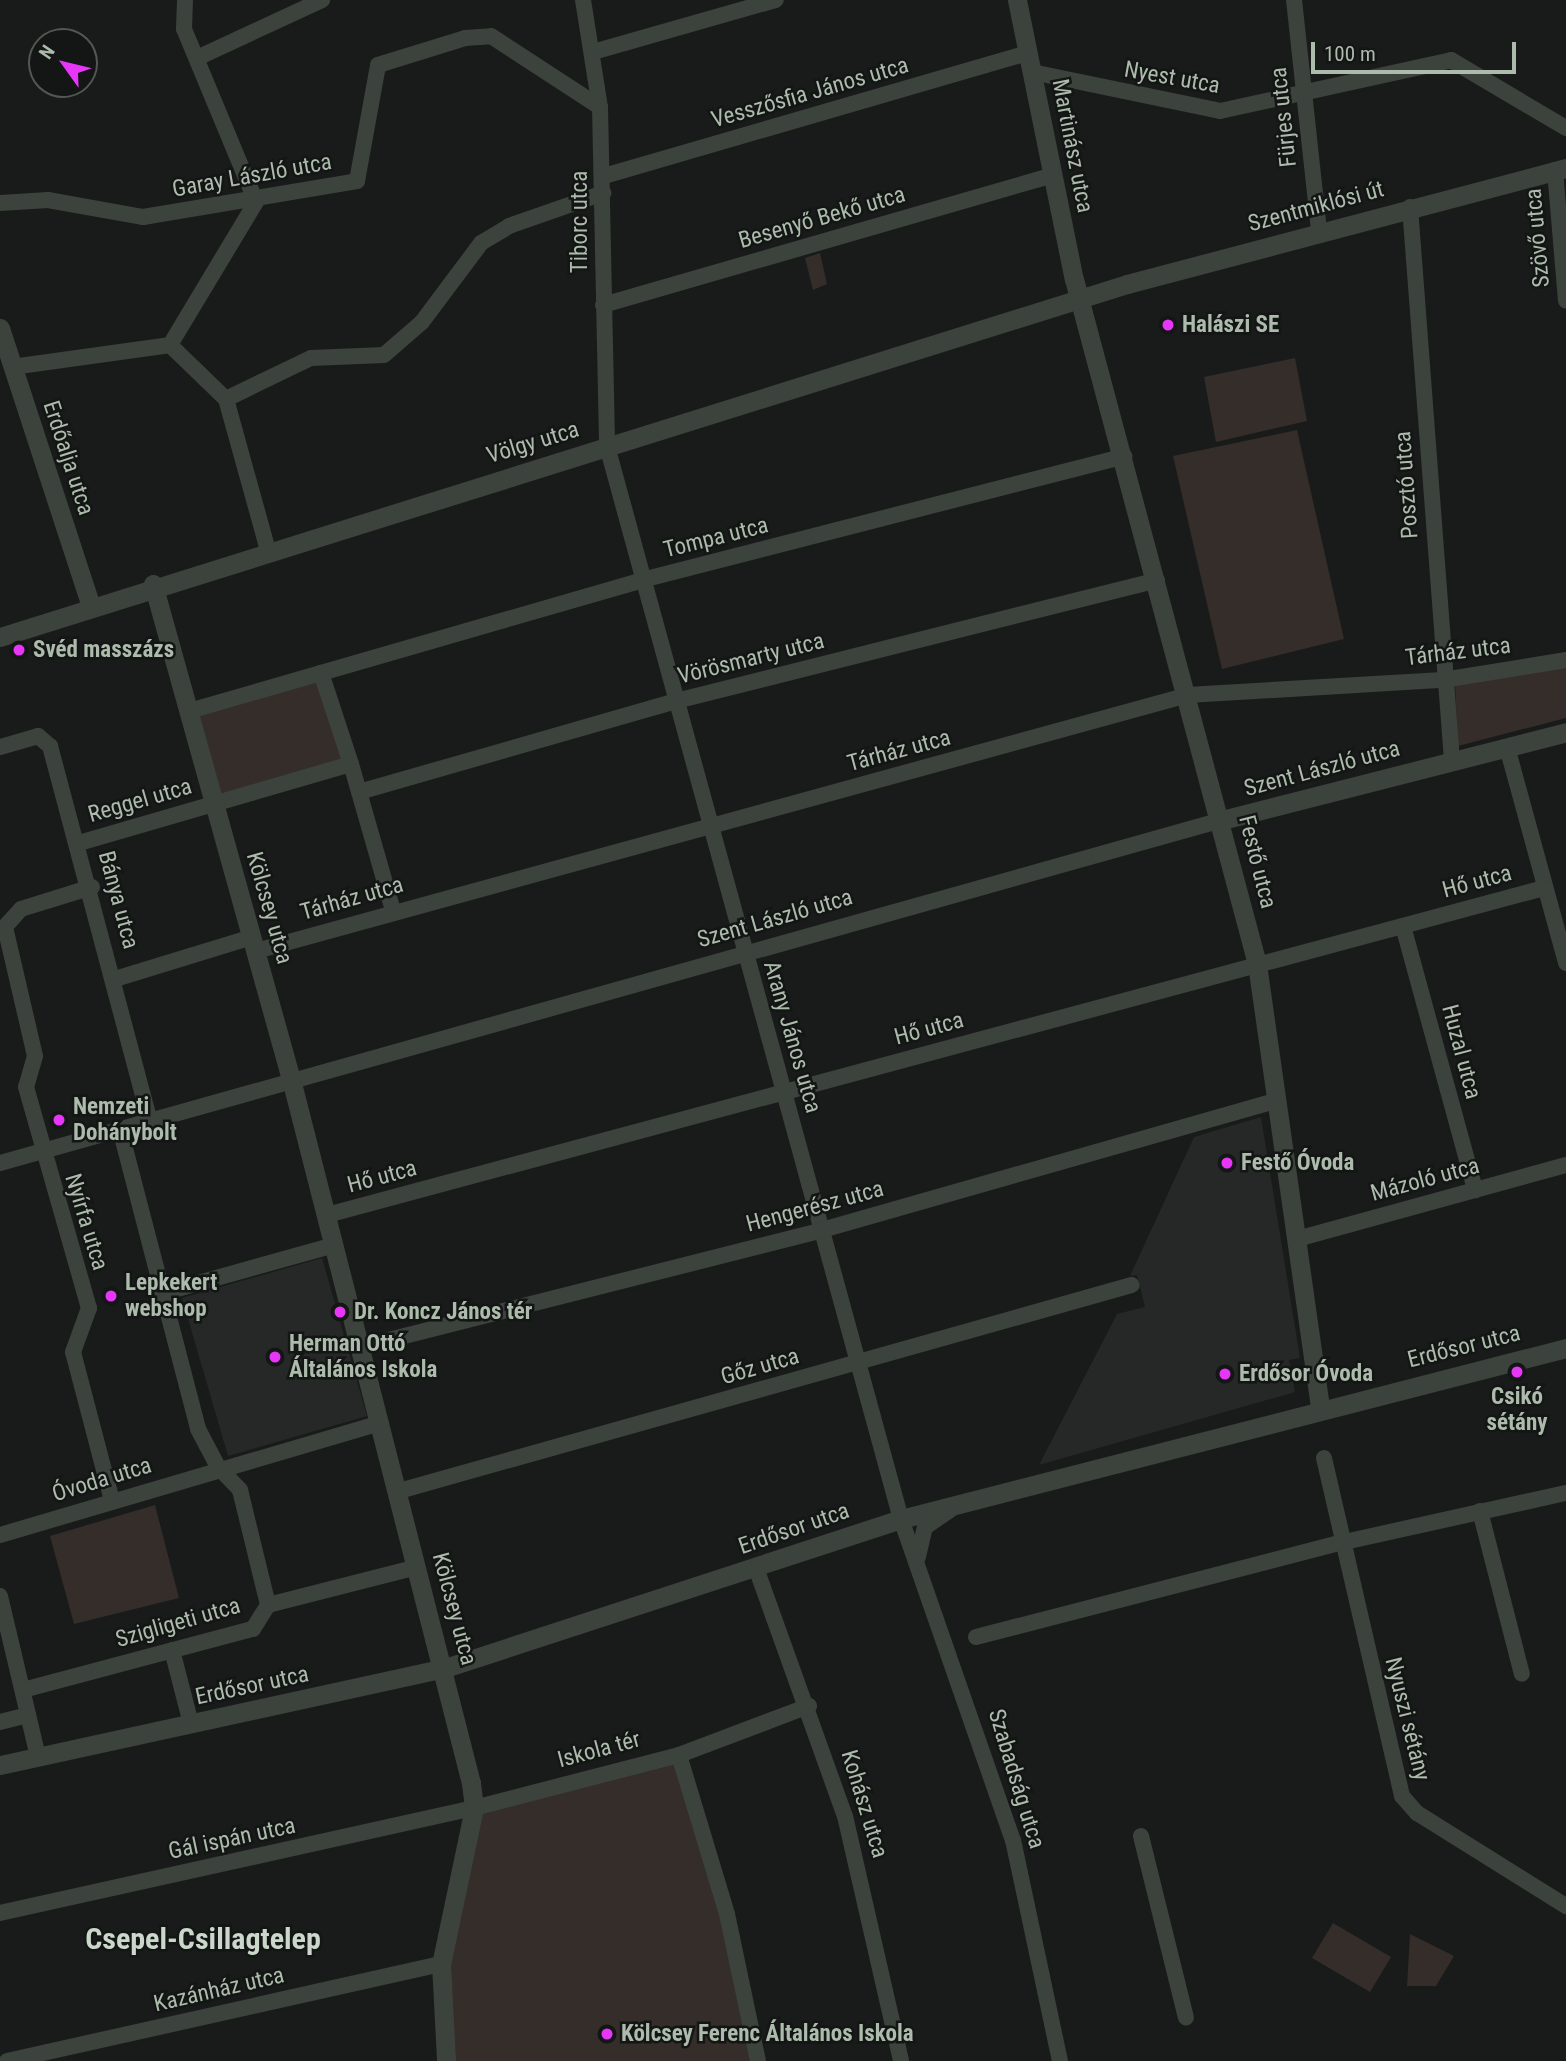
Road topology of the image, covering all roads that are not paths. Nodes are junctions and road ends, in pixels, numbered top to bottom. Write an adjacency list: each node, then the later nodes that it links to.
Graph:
1 (185, 0): 8 (street)
2 (322, 0): 8 (street)
3 (583, 0): 7 (street, Tiborc utca)
4 (776, 0): 7 (street)
5 (1017, 0): 9 (street, Martinász utca)
6 (1294, 0): 10 (street, Fürjes utca)
7 (593, 52): 11 (street, Tiborc utca)
8 (197, 58): 17 (street)
9 (1030, 63): 10 (street, Nyest utca); 14 (street, Martinász utca); 15 (street, Vesszősfia János utca)
10 (1304, 92): 12 (street, Nyest utca); 20 (street, Fürjes utca)
11 (600, 107): 15 (street, Tiborc utca); 17 (street, Garay László utca)
12 (1566, 128)
13 (1560, 169): 19 (street, Szentmiklósi út); 22 (street, Szövő utca)
14 (1053, 175): 21 (street, Martinász utca); 23 (street, Besenyő Bekő utca)
15 (604, 176): 16 (street, Tiborc utca)
16 (603, 193): 23 (street, Tiborc utca); 27 (street)
17 (256, 202): 18 (street, Garay László utca); 25 (street)
18 (0, 203)
19 (1410, 207): 20 (street, Szentmiklósi út); 38 (street, Posztó utca)
20 (1319, 230): 21 (street, Szentmiklósi út)
21 (1082, 300): 28 (street, Völgy utca); 29 (street, Festő utca)
22 (1566, 301)
23 (603, 305): 28 (street, Tiborc utca)
24 (0, 328): 26 (street, Erdőalja utca)
25 (170, 345): 26 (street); 27 (street)
26 (12, 367): 34 (street, Erdőalja utca)
27 (226, 398): 30 (street)
28 (607, 446): 30 (street, Völgy utca); 31 (street, Arany János utca)
29 (1124, 456): 31 (street, Tompa utca); 32 (street, Festő utca)
30 (268, 550): 33 (street, Völgy utca)
31 (646, 579): 37 (street, Tompa utca); 40 (street, Arany János utca)
32 (1157, 580): 39 (street, Festő utca); 40 (street, Vörösmarty utca)
33 (153, 584): 34 (street, Völgy utca); 41 (street, Kölcsey utca)
34 (90, 604): 35 (street, Völgy utca)
35 (0, 637)
36 (1566, 660): 38 (street, Tárház utca)
37 (321, 673): 41 (street, Tompa utca); 46 (street)
38 (1443, 680): 39 (street, Tárház utca); 45 (street, Posztó utca)
39 (1188, 695): 49 (street, Festő utca); 50 (street, Tárház utca)
40 (677, 701): 47 (street, Vörösmarty utca); 50 (street, Arany János utca)
41 (189, 710): 48 (street, Kölcsey utca)
42 (1566, 732): 44 (street, Szent László utca)
43 (0, 747): 51 (street, Bánya utca)
44 (1507, 747): 45 (street, Szent László utca); 53 (street)
45 (1452, 760): 49 (street, Szent László utca)
46 (351, 764): 47 (street); 48 (street, Reggel utca)
47 (359, 792): 54 (street)
48 (214, 803): 51 (street, Reggel utca); 57 (street, Kölcsey utca)
49 (1222, 820): 58 (street, Szent László utca); 60 (street, Festő utca)
50 (711, 826): 54 (street, Tárház utca); 58 (street, Arany János utca)
51 (79, 843): 52 (street, Bánya utca)
52 (92, 887): 61 (street, Bánya utca); 67 (street, Nyírfa utca)
53 (1544, 888): 55 (street); 56 (street, Hő utca)
54 (393, 910): 57 (street, Tárház utca)
55 (1560, 917): 59 (street)
56 (1403, 926): 60 (street, Hő utca); 70 (street, Huzal utca)
57 (254, 944): 61 (street, Tárház utca); 62 (street, Kölcsey utca)
58 (744, 953): 62 (street, Szent László utca); 63 (street, Arany János utca)
59 (1566, 962)
60 (1257, 964): 63 (street, Hő utca); 64 (street, Festő utca)
61 (115, 979): 65 (street, Bánya utca)
62 (292, 1083): 65 (street, Szent László utca); 71 (street, Kölcsey utca)
63 (786, 1092): 71 (street, Hő utca); 72 (street, Arany János utca)
64 (1278, 1100): 72 (street, Hengerész utca); 73 (street, Festő utca)
65 (150, 1121): 66 (street, Szent László utca)
66 (120, 1129): 67 (street, Szent László utca); 76 (street)
67 (41, 1150): 68 (street, Szent László utca); 86 (street, Nyírfa utca)
68 (0, 1163)
69 (1566, 1165): 70 (street, Mázoló utca)
70 (1475, 1190): 73 (street, Mázoló utca)
71 (327, 1215): 74 (street, Kölcsey utca)
72 (822, 1230): 77 (street, Hengerész utca); 79 (street, Arany János utca)
73 (1297, 1239): 80 (street, Festő utca)
74 (334, 1245): 76 (street); 77 (street)
75 (1132, 1285): 79 (street, Gőz utca)
76 (166, 1292): 83 (street)
77 (361, 1347): 81 (street)
78 (1566, 1348): 80 (street, Erdősor utca)
79 (857, 1363): 84 (street, Gőz utca); 89 (street, Arany János utca)
80 (1320, 1406): 87 (street, Erdősor utca)
81 (380, 1423): 83 (street); 84 (street, Kölcsey utca)
82 (1324, 1458): 91 (street, Nyuszi sétány)
83 (218, 1467): 86 (street, Óvoda utca); 96 (street)
84 (399, 1491): 93 (street, Kölcsey utca)
85 (1566, 1493): 88 (street)
86 (112, 1501): 90 (street, Óvoda utca)
87 (960, 1504): 89 (street, Erdősor utca); 92 (street)
88 (1479, 1511): 91 (street); 100 (street)
89 (901, 1519): 92 (street, Szabadság utca); 94 (street, Erdősor utca)
90 (0, 1535)
91 (1340, 1543): 97 (street); 111 (street, Nyuszi sétány)
92 (919, 1566): 119 (street, Szabadság utca)
93 (417, 1567): 96 (street, Szigligeti utca); 99 (street, Kölcsey utca)
94 (756, 1568): 99 (street, Erdősor utca); 102 (street, Kohász utca)
95 (1, 1604): 101 (street)
96 (268, 1605): 98 (street, Szigligeti utca)
97 (976, 1637)
98 (172, 1650): 101 (street, Szigligeti utca); 105 (street)
99 (445, 1668): 105 (street, Erdősor utca); 109 (street, Kölcsey utca)
100 (1522, 1674)
101 (23, 1690): 103 (street)
102 (809, 1706): 106 (street); 118 (street, Kohász utca)
103 (28, 1715): 104 (street); 107 (street)
104 (0, 1722)
105 (191, 1724): 107 (street, Erdősor utca)
106 (679, 1755): 109 (street, Iskola tér); 117 (street)
107 (38, 1757): 108 (street, Erdősor utca)
108 (0, 1765)
109 (474, 1808): 112 (street, Gál ispán utca); 113 (street)
110 (1141, 1836): 114 (street)
111 (1566, 1906)
112 (0, 1913)
113 (442, 1964): 115 (street, Kazánház utca); 116 (street)
114 (1186, 2018)
115 (7, 2061)
116 (446, 2061)
117 (758, 2061)
118 (901, 2061)
119 (1060, 2061)

